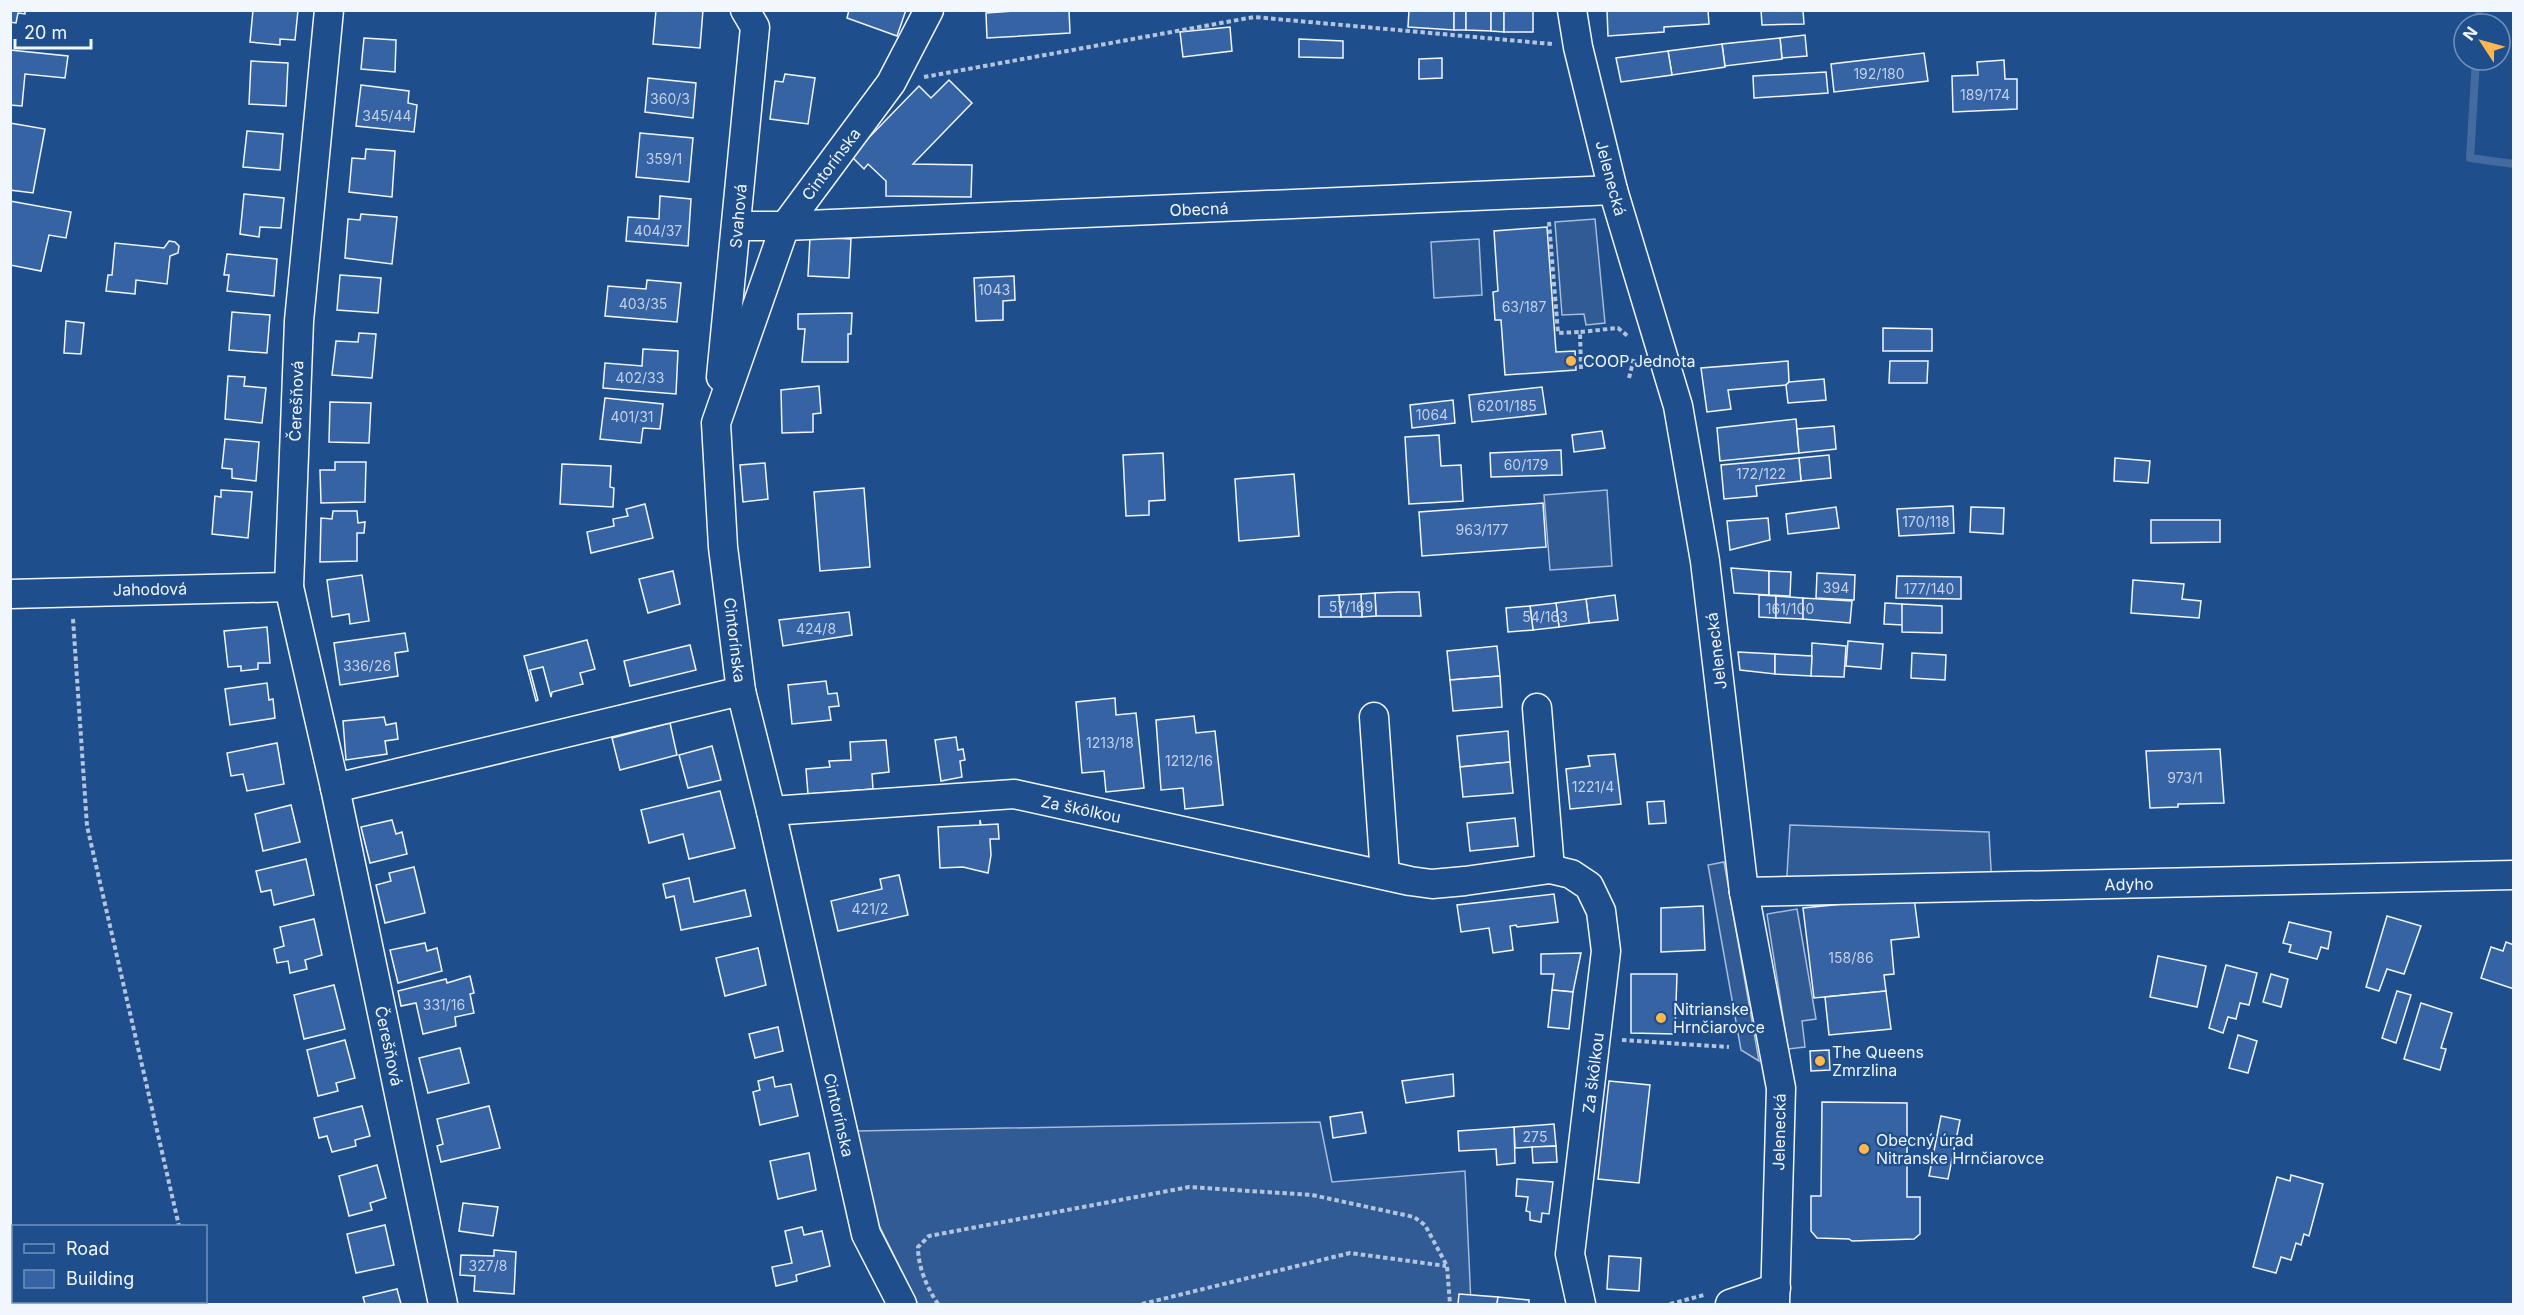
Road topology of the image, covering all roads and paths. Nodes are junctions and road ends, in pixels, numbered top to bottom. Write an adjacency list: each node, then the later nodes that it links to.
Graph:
1 (329, 10): 17 (street, Čerešňová)
2 (745, 10): 9 (street, Svahová)
3 (929, 10): 6 (street, Cintorínska)
4 (1572, 10): 5 (street, Jelenecká)
5 (1578, 47): 6 (path); 7 (street, Jelenecká)
6 (891, 83): 10 (street, Cintorínska)
7 (1613, 190): 10 (street, Obecná); 28 (street, Jelenecká)
8 (1550, 222): 11 (path)
9 (737, 226): 10 (street, Obecná); 16 (street, Svahová)
10 (785, 226): 16 (street, Cintorínska)
11 (1580, 332): 12 (path); 14 (path)
12 (1631, 339)
13 (1633, 350): 15 (path)
14 (1581, 369)
15 (1629, 378)
16 (716, 423): 20 (street, Cintorínska)
17 (289, 587): 18 (street, Jahodová); 23 (street, Čerešňová)
18 (72, 591): 19 (street, Jahodová); 31 (path)
19 (10, 594)
20 (741, 691): 23 (street); 24 (street, Cintorínska)
21 (1537, 708): 25 (street)
22 (1374, 717): 26 (street)
23 (335, 788): 34 (street, Čerešňová)
24 (771, 811): 26 (street, Za škôlkou); 35 (street, Cintorínska)
25 (1550, 869): 26 (street, Za škôlkou); 29 (street, Za škôlkou)
26 (1385, 875)
27 (2514, 875): 28 (street, Adyho)
28 (1744, 892): 33 (street, Jelenecká)
29 (1598, 1038): 30 (path); 39 (street, Za škôlkou)
30 (1729, 1047)
31 (179, 1225)
32 (1447, 1266): 36 (path); 37 (path); 38 (path)
33 (1776, 1296): 40 (street)
34 (443, 1305)
35 (902, 1305)
36 (938, 1305)
37 (1142, 1305)
38 (1450, 1305)
39 (1581, 1305)
40 (1730, 1305)

